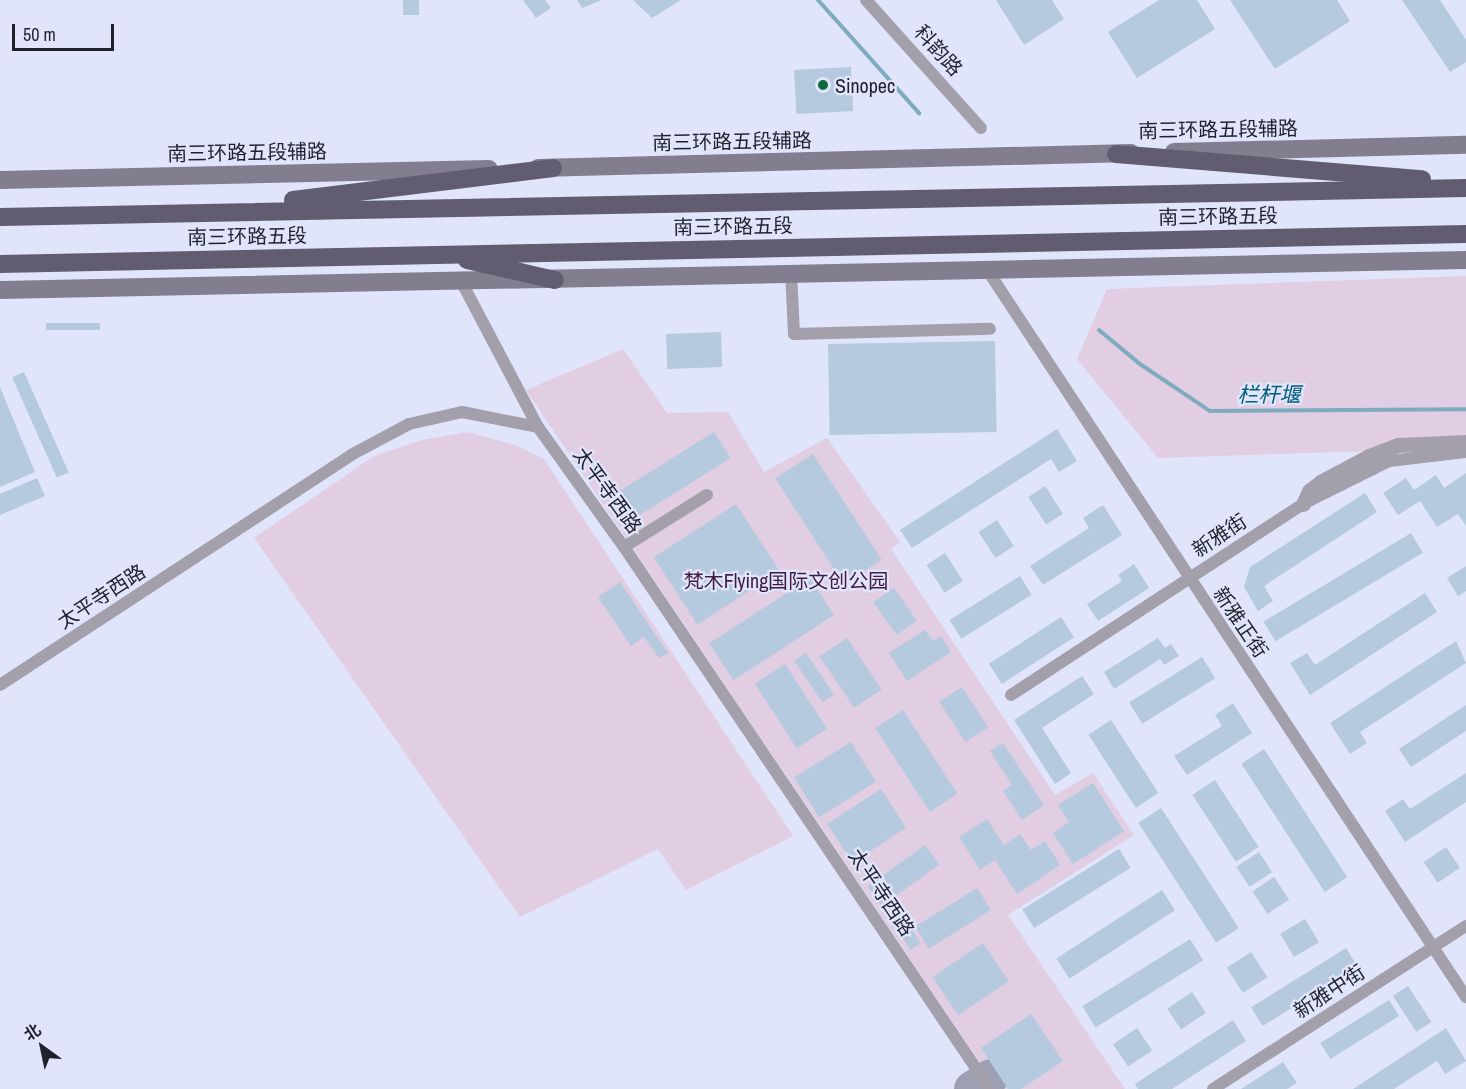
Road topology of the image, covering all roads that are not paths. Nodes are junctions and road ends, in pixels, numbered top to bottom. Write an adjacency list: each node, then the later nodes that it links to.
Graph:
1 (866, 0): 2 (street, 科韵路)
2 (981, 128)
3 (1466, 146): 4 (main road, 南三环路五段辅路)
4 (1116, 154): 5 (main road, 南三环路五段辅路); 7 (highway)
5 (553, 168): 6 (main road, 南三环路五段辅路); 9 (highway)
6 (0, 180)
7 (1466, 183)
8 (1466, 188): 9 (highway, 南三环路五段)
9 (197, 213): 10 (highway, 南三环路五段)
10 (0, 217)
11 (1466, 234): 12 (highway, 南三环路五段)
12 (439, 254): 14 (highway, 南三环路五段); 17 (highway)
13 (1466, 260): 15 (main road)
14 (0, 264)
15 (986, 268): 16 (main road); 27 (street, 新雅正街)
16 (791, 272): 17 (main road); 20 (street)
17 (555, 280): 18 (main road)
18 (461, 281): 19 (main road); 21 (street)
19 (0, 291)
20 (990, 329)
21 (538, 427): 26 (street, 太平寺西路); 28 (street, 太平寺西路)
22 (1466, 442): 25 (street)
23 (1466, 452): 25 (street, 新雅街)
24 (707, 495): 26 (street)
25 (1303, 504): 27 (street, 新雅街)
26 (624, 547): 33 (street, 太平寺西路)
27 (1188, 578): 29 (street, 新雅街); 31 (street, 新雅正街)
28 (0, 686)
29 (1011, 695)
30 (1466, 926): 31 (street, 新雅中街)
31 (1433, 947): 32 (street, 新雅正街); 34 (street, 新雅中街)
32 (1466, 997)
33 (990, 1089)
34 (1213, 1089)

